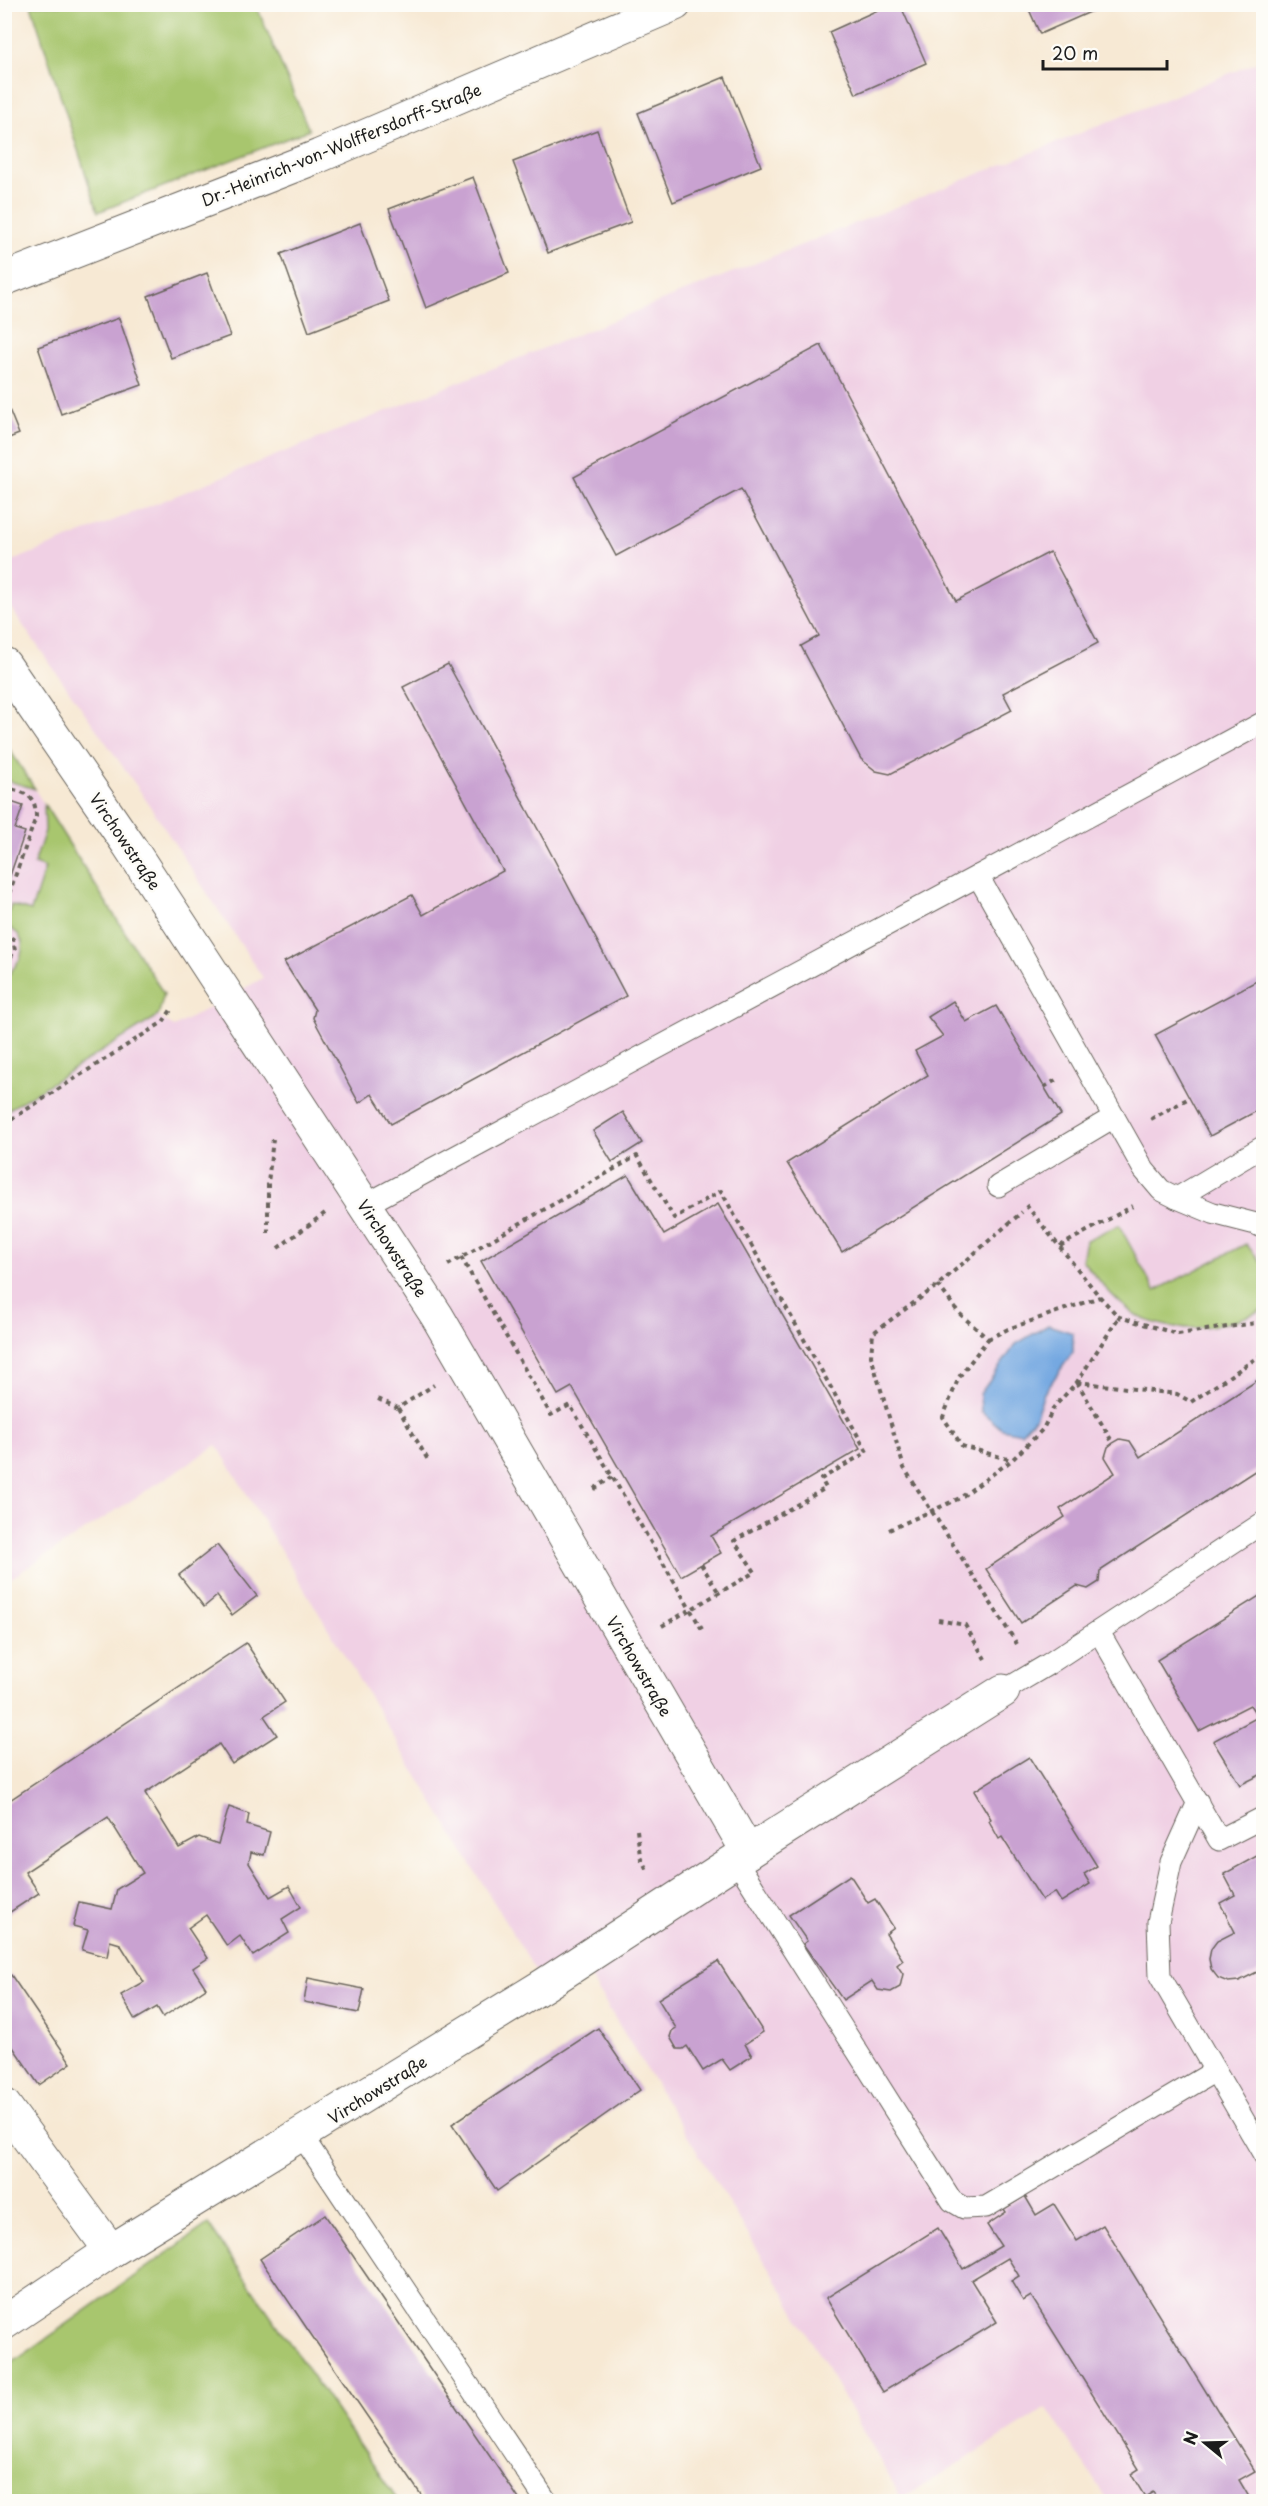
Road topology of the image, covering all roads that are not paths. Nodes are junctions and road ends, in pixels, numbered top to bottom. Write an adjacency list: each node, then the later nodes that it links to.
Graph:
1 (675, 4): 2 (street, Dr.-Heinrich-von-Wolffersdorff-Straße)
2 (4, 279)
3 (4, 664): 10 (street, Virchowstraße)
4 (1263, 722): 5 (lane)
5 (978, 876): 6 (lane); 10 (lane)
6 (1119, 1126): 8 (lane); 9 (lane)
7 (1263, 1146): 9 (lane)
8 (1005, 1182)
9 (1169, 1194): 11 (lane)
10 (360, 1198): 17 (street, Virchowstraße)
11 (1261, 1224)
12 (1263, 1522): 13 (lane)
13 (1099, 1632): 14 (lane); 15 (lane)
14 (1003, 1691): 17 (street, Virchowstraße)
15 (1197, 1802): 16 (lane); 18 (lane)
16 (1263, 1817)
17 (742, 1856): 18 (lane); 20 (street, Virchowstraße)
18 (1215, 2071): 21 (lane)
19 (4, 2105): 22 (street)
20 (302, 2136): 22 (street, Virchowstraße); 24 (lane)
21 (1263, 2155)
22 (111, 2251): 23 (street, Virchowstraße)
23 (4, 2323)
24 (548, 2502)

